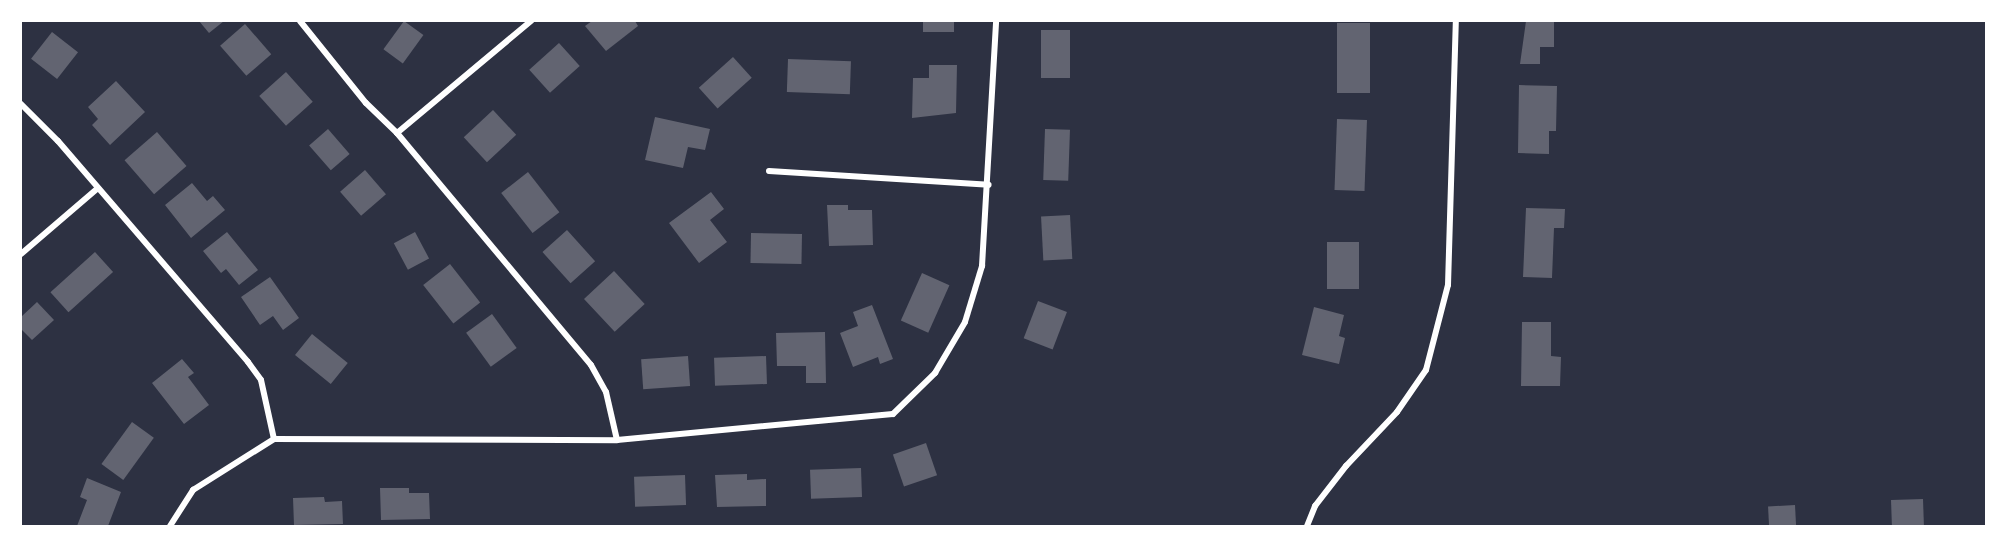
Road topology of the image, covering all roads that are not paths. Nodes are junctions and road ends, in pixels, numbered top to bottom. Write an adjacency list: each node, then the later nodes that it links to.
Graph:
1 (300, 21): 6 (street)
2 (531, 21): 6 (street)
3 (996, 21): 8 (street)
4 (1456, 21): 14 (street)
5 (21, 104): 9 (street)
6 (397, 133): 12 (street)
7 (768, 171): 8 (street)
8 (989, 185): 12 (street)
9 (98, 188): 10 (street); 11 (street)
10 (21, 254)
11 (274, 439): 12 (street); 13 (street)
12 (617, 440)
13 (170, 526)
14 (1307, 526)

